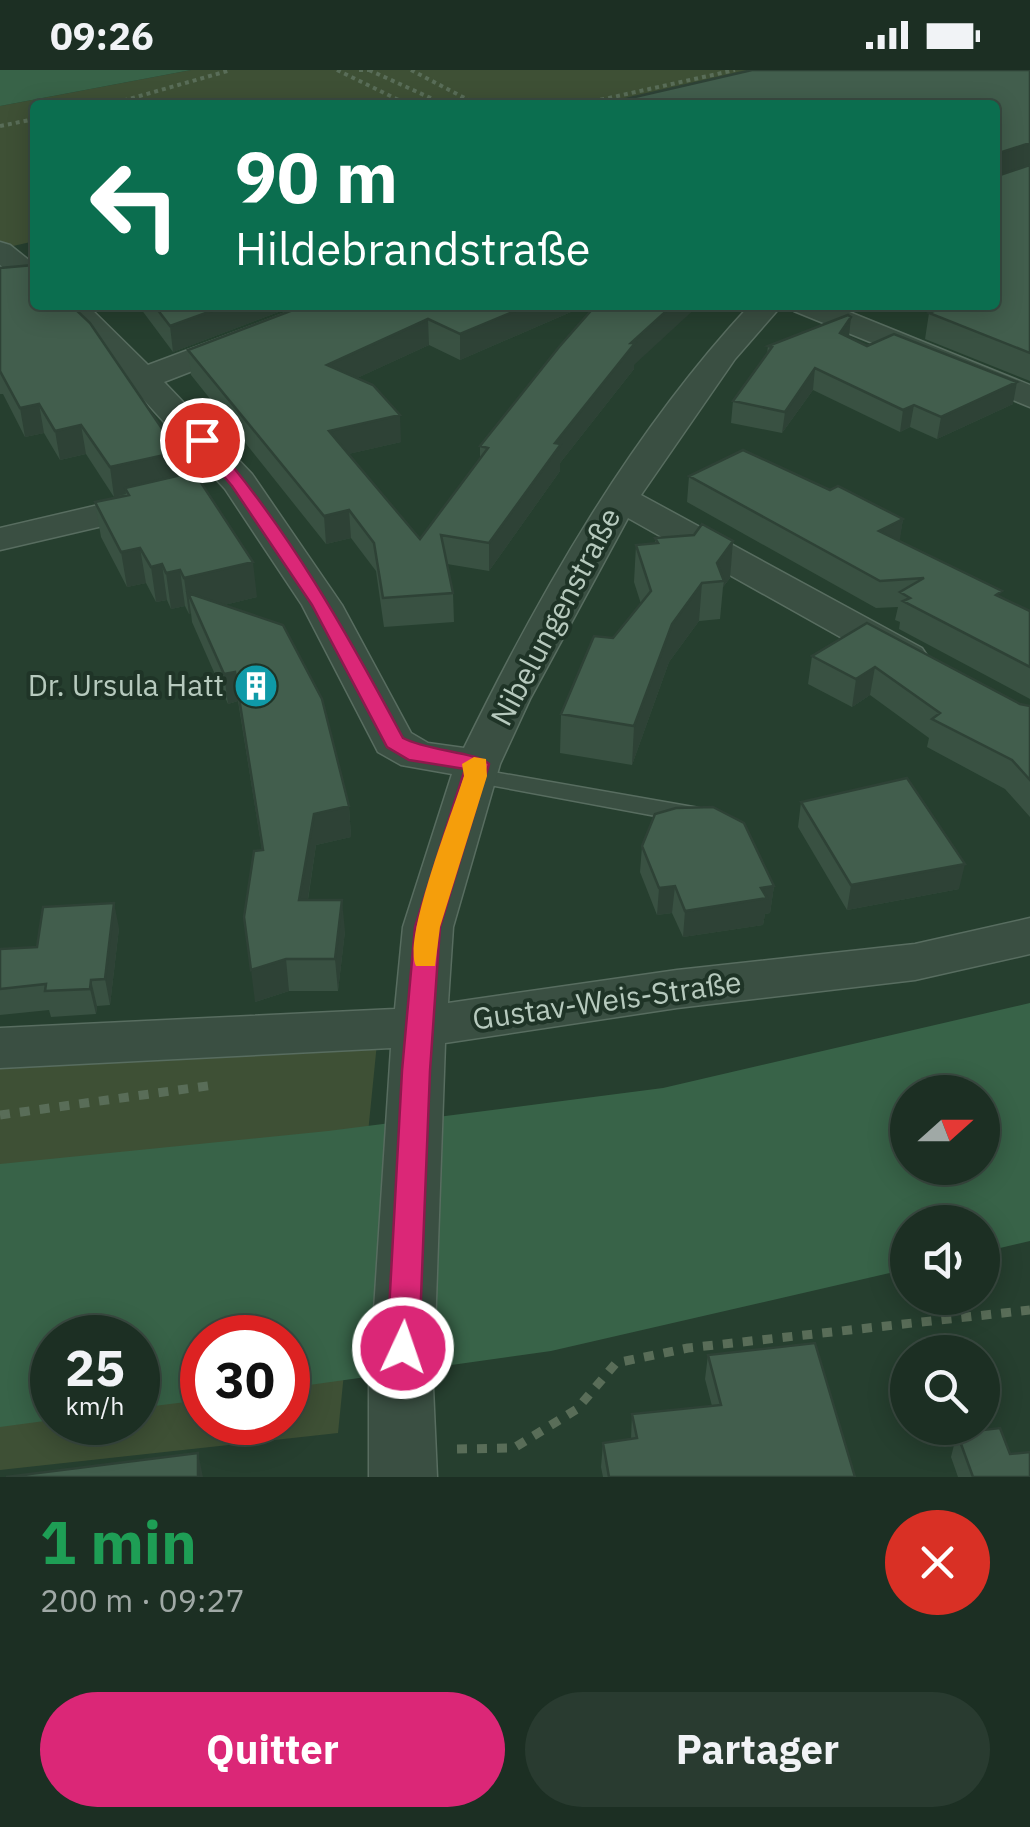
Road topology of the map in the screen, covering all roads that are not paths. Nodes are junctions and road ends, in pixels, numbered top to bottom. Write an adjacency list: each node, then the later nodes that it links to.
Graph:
1 (30, 241): 2 (street)
2 (0, 249): 3 (street)
3 (30, 275)
4 (74, 310): 8 (street)
5 (323, 310): 8 (street)
6 (763, 310): 11 (street, Nibelungenstraße)
7 (817, 310): 9 (street)
8 (144, 378): 10 (street)
9 (1030, 397)
10 (208, 490): 12 (street); 14 (street)
11 (620, 499): 13 (street); 14 (street, Nibelungenstraße)
12 (0, 539)
13 (948, 678)
14 (477, 770): 15 (lane); 18 (street, Nibelungenstraße)
15 (721, 826)
16 (1030, 936): 18 (street, Gustav-Weis-Straße)
17 (0, 1048): 18 (street, Gustav-Weis-Straße)
18 (418, 1049): 19 (street, Nibelungenstraße)
19 (402, 1438)

